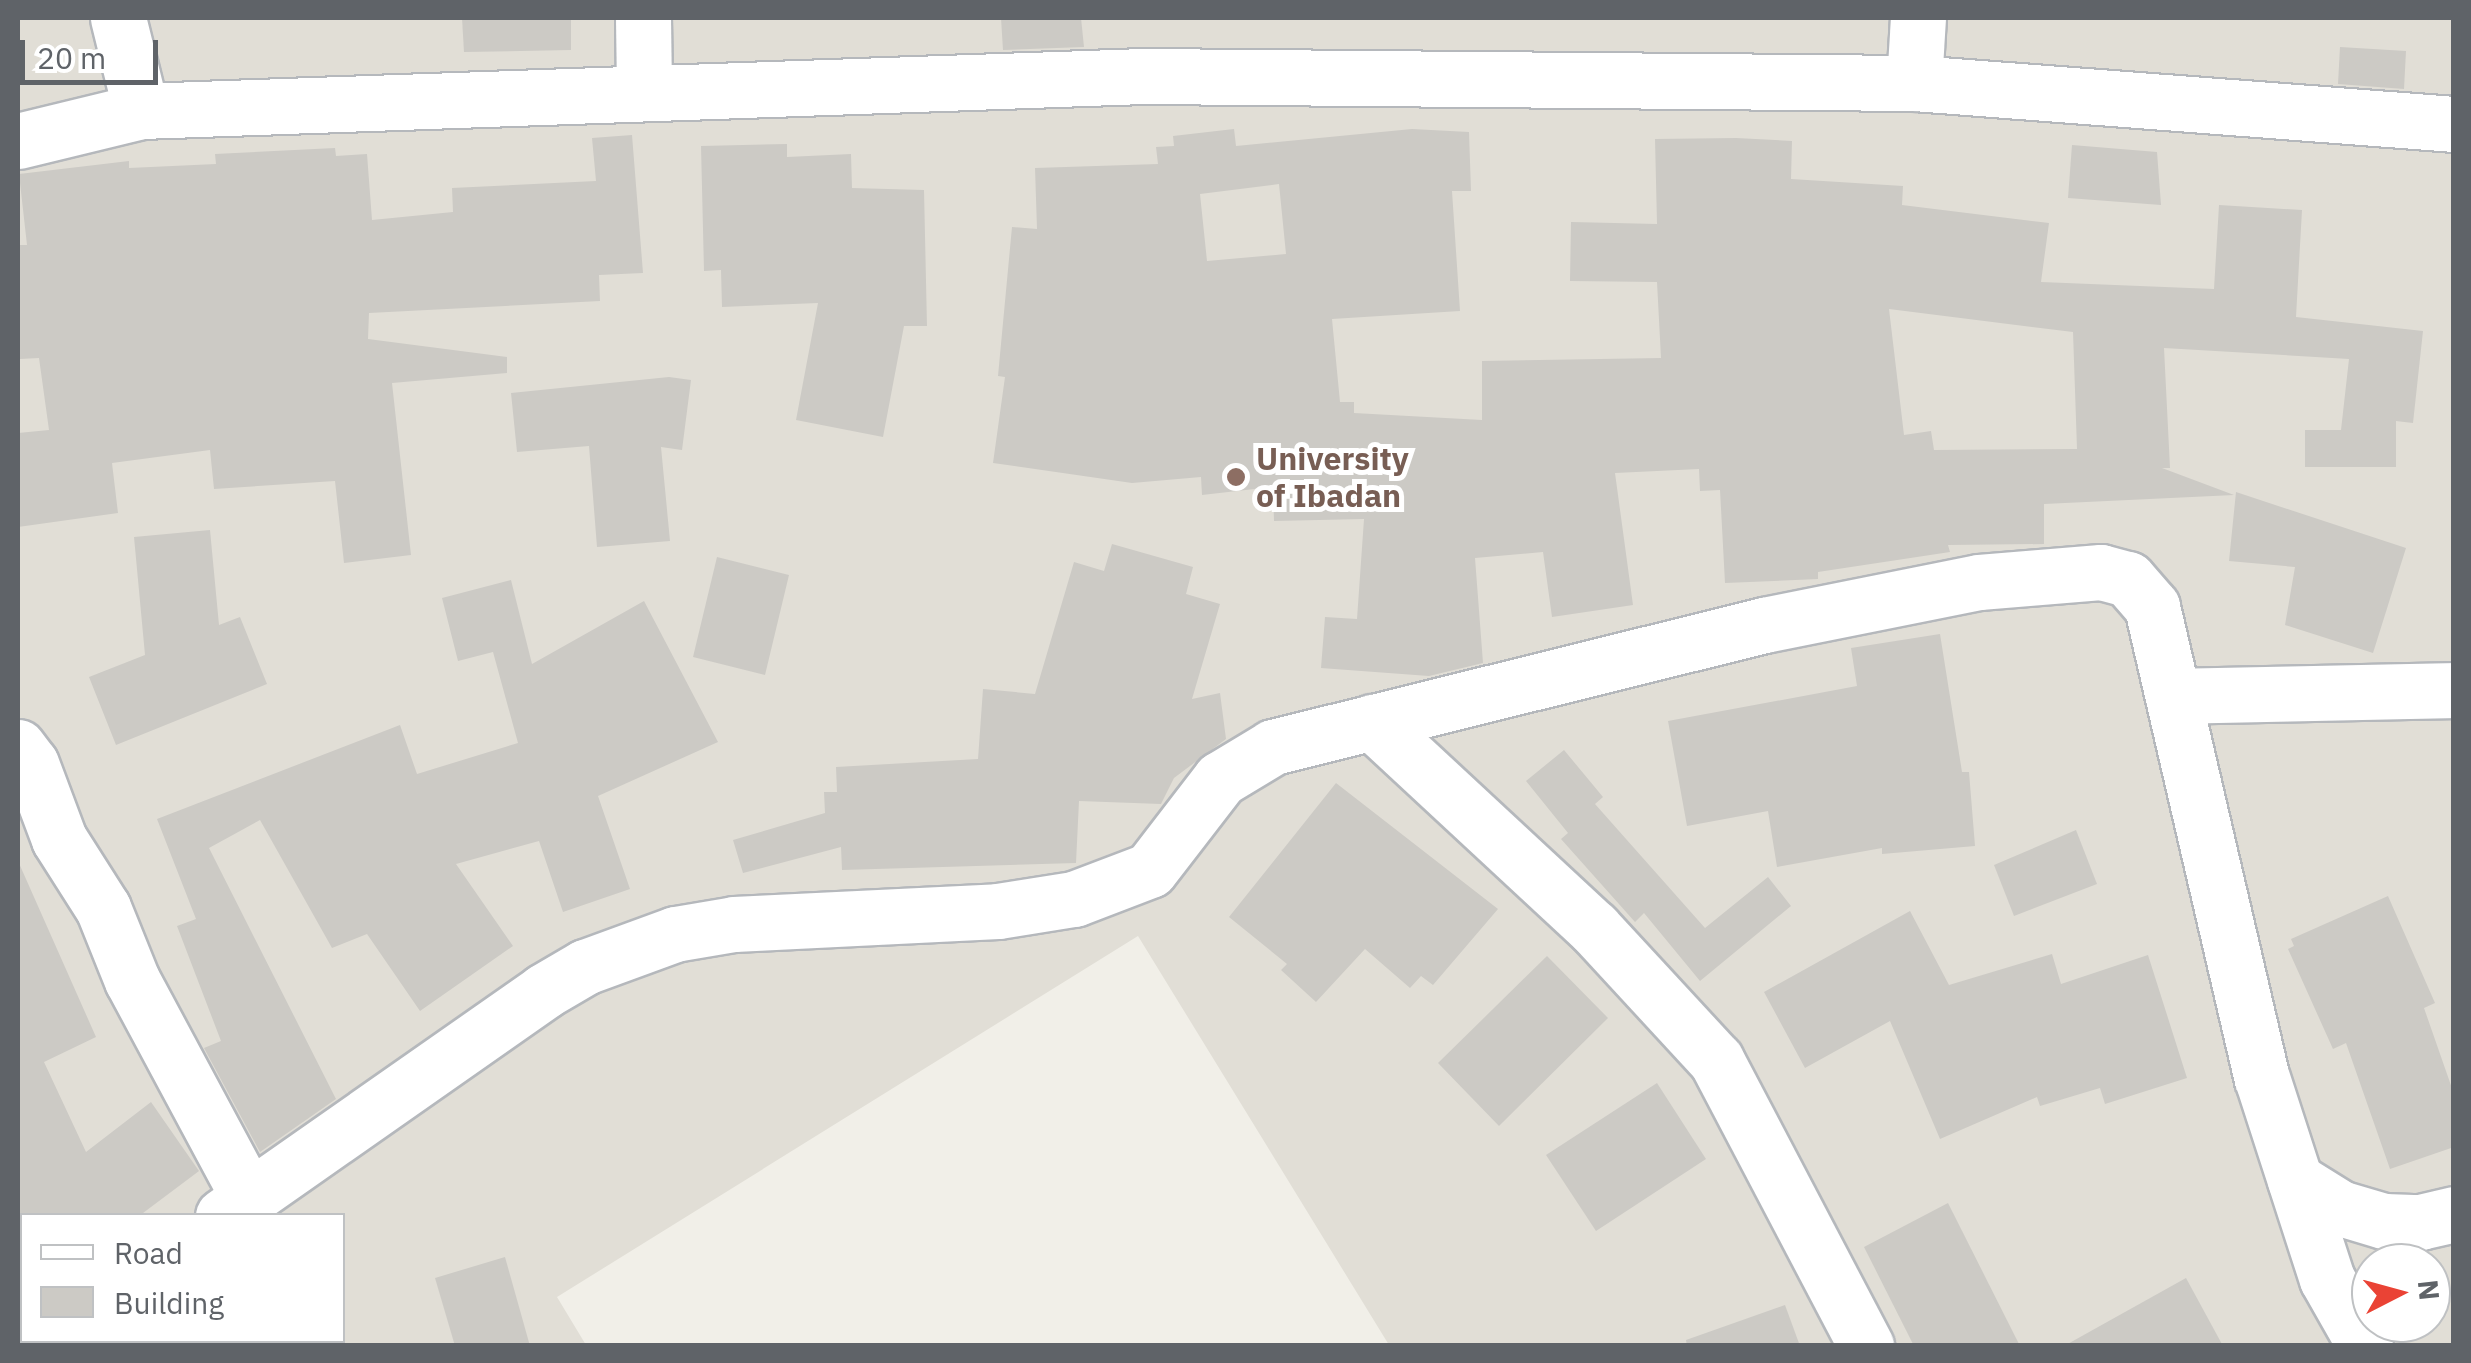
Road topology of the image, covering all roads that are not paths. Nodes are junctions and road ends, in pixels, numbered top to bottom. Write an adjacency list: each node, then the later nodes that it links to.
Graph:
1 (118, 18): 6 (street)
2 (643, 18): 5 (street)
3 (1918, 18): 4 (street)
4 (1914, 83): 5 (street); 7 (street)
5 (644, 93): 6 (street)
6 (141, 111): 8 (street)
7 (2454, 124)
8 (18, 141)
9 (2454, 690): 10 (street)
10 (2172, 696): 11 (street); 13 (street)
11 (1372, 722): 14 (street); 16 (street)
12 (18, 747): 14 (street)
13 (2295, 1180): 15 (street); 17 (street)
14 (236, 1207)
15 (2454, 1214)
16 (1866, 1346)
17 (2365, 1346)

